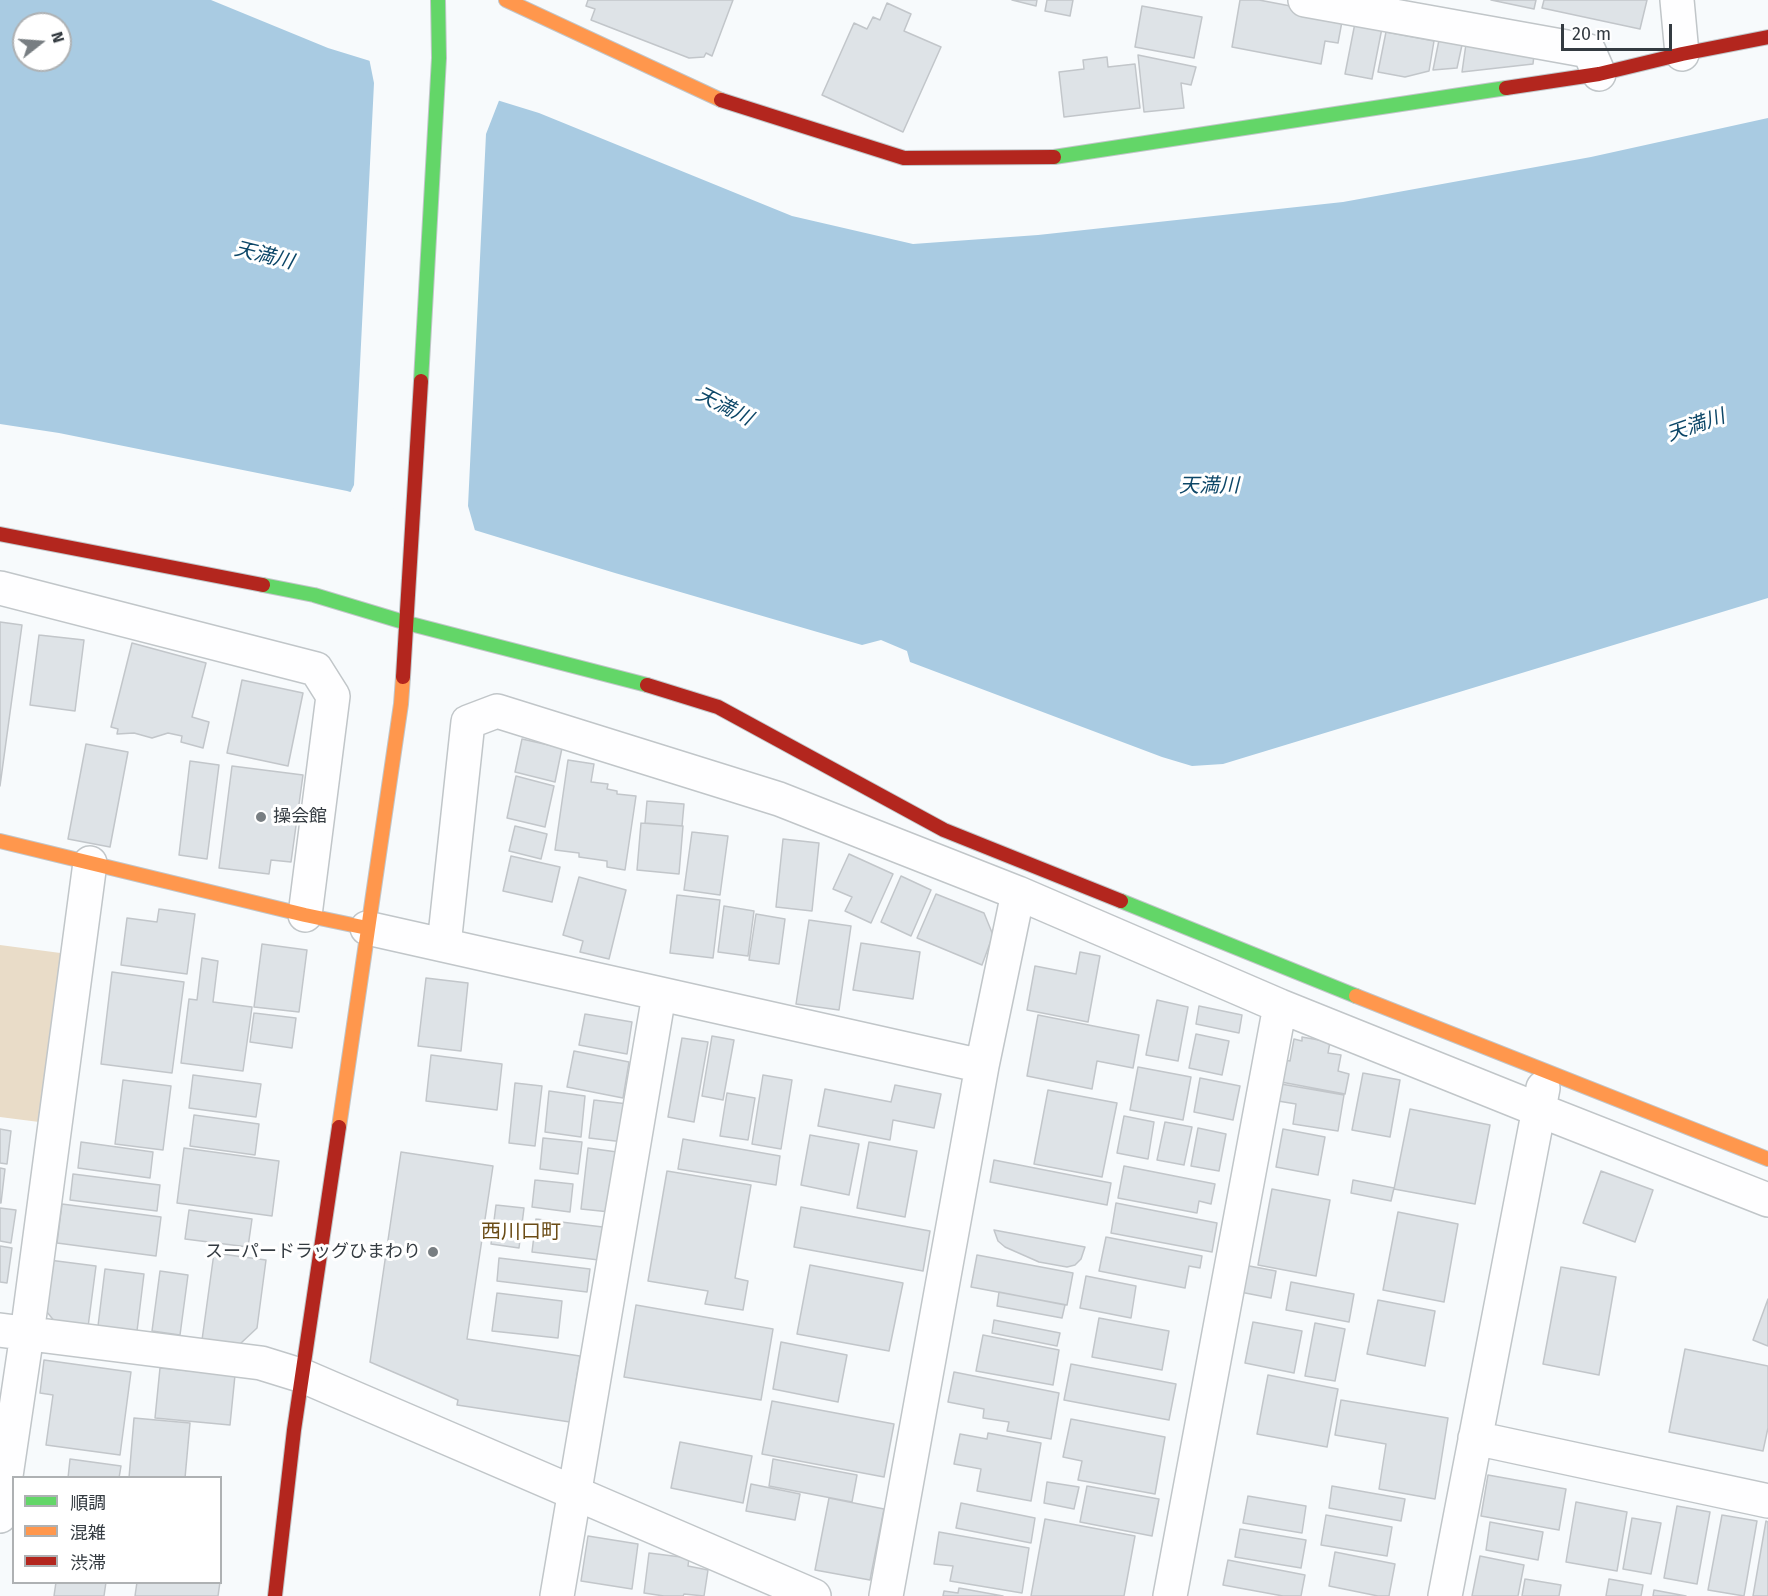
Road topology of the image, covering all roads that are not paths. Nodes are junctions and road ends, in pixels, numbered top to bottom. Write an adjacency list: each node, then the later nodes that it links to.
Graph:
1 (438, 0): 10 (street)
2 (506, 0): 7 (street)
3 (1305, 0): 7 (street)
4 (1677, 0): 6 (street)
5 (1768, 37): 6 (street)
6 (1682, 54): 7 (street)
7 (1599, 74)
8 (0, 534): 10 (street)
9 (0, 588): 14 (street)
10 (407, 623): 15 (street); 20 (street)
11 (0, 841): 12 (street)
12 (90, 863): 14 (street); 24 (street)
13 (1018, 893): 16 (street); 18 (street); 19 (street)
14 (305, 915): 15 (street)
15 (367, 928): 16 (street); 25 (street)
16 (444, 945): 17 (street)
17 (659, 994): 19 (street); 27 (street)
18 (1280, 1006): 21 (street); 34 (street)
19 (982, 1066): 33 (street)
20 (1545, 1072): 21 (street); 22 (street)
21 (1539, 1110): 23 (street); 26 (street)
22 (1768, 1159)
23 (1768, 1200)
24 (14, 1332): 25 (street); 29 (street)
25 (303, 1376): 27 (street); 30 (street)
26 (1475, 1438): 28 (street); 35 (street)
27 (574, 1491): 31 (street); 32 (street)
28 (1768, 1501)
29 (0, 1516)
30 (275, 1596)
31 (558, 1596)
32 (814, 1596)
33 (886, 1596)
34 (1170, 1596)
35 (1445, 1596)

